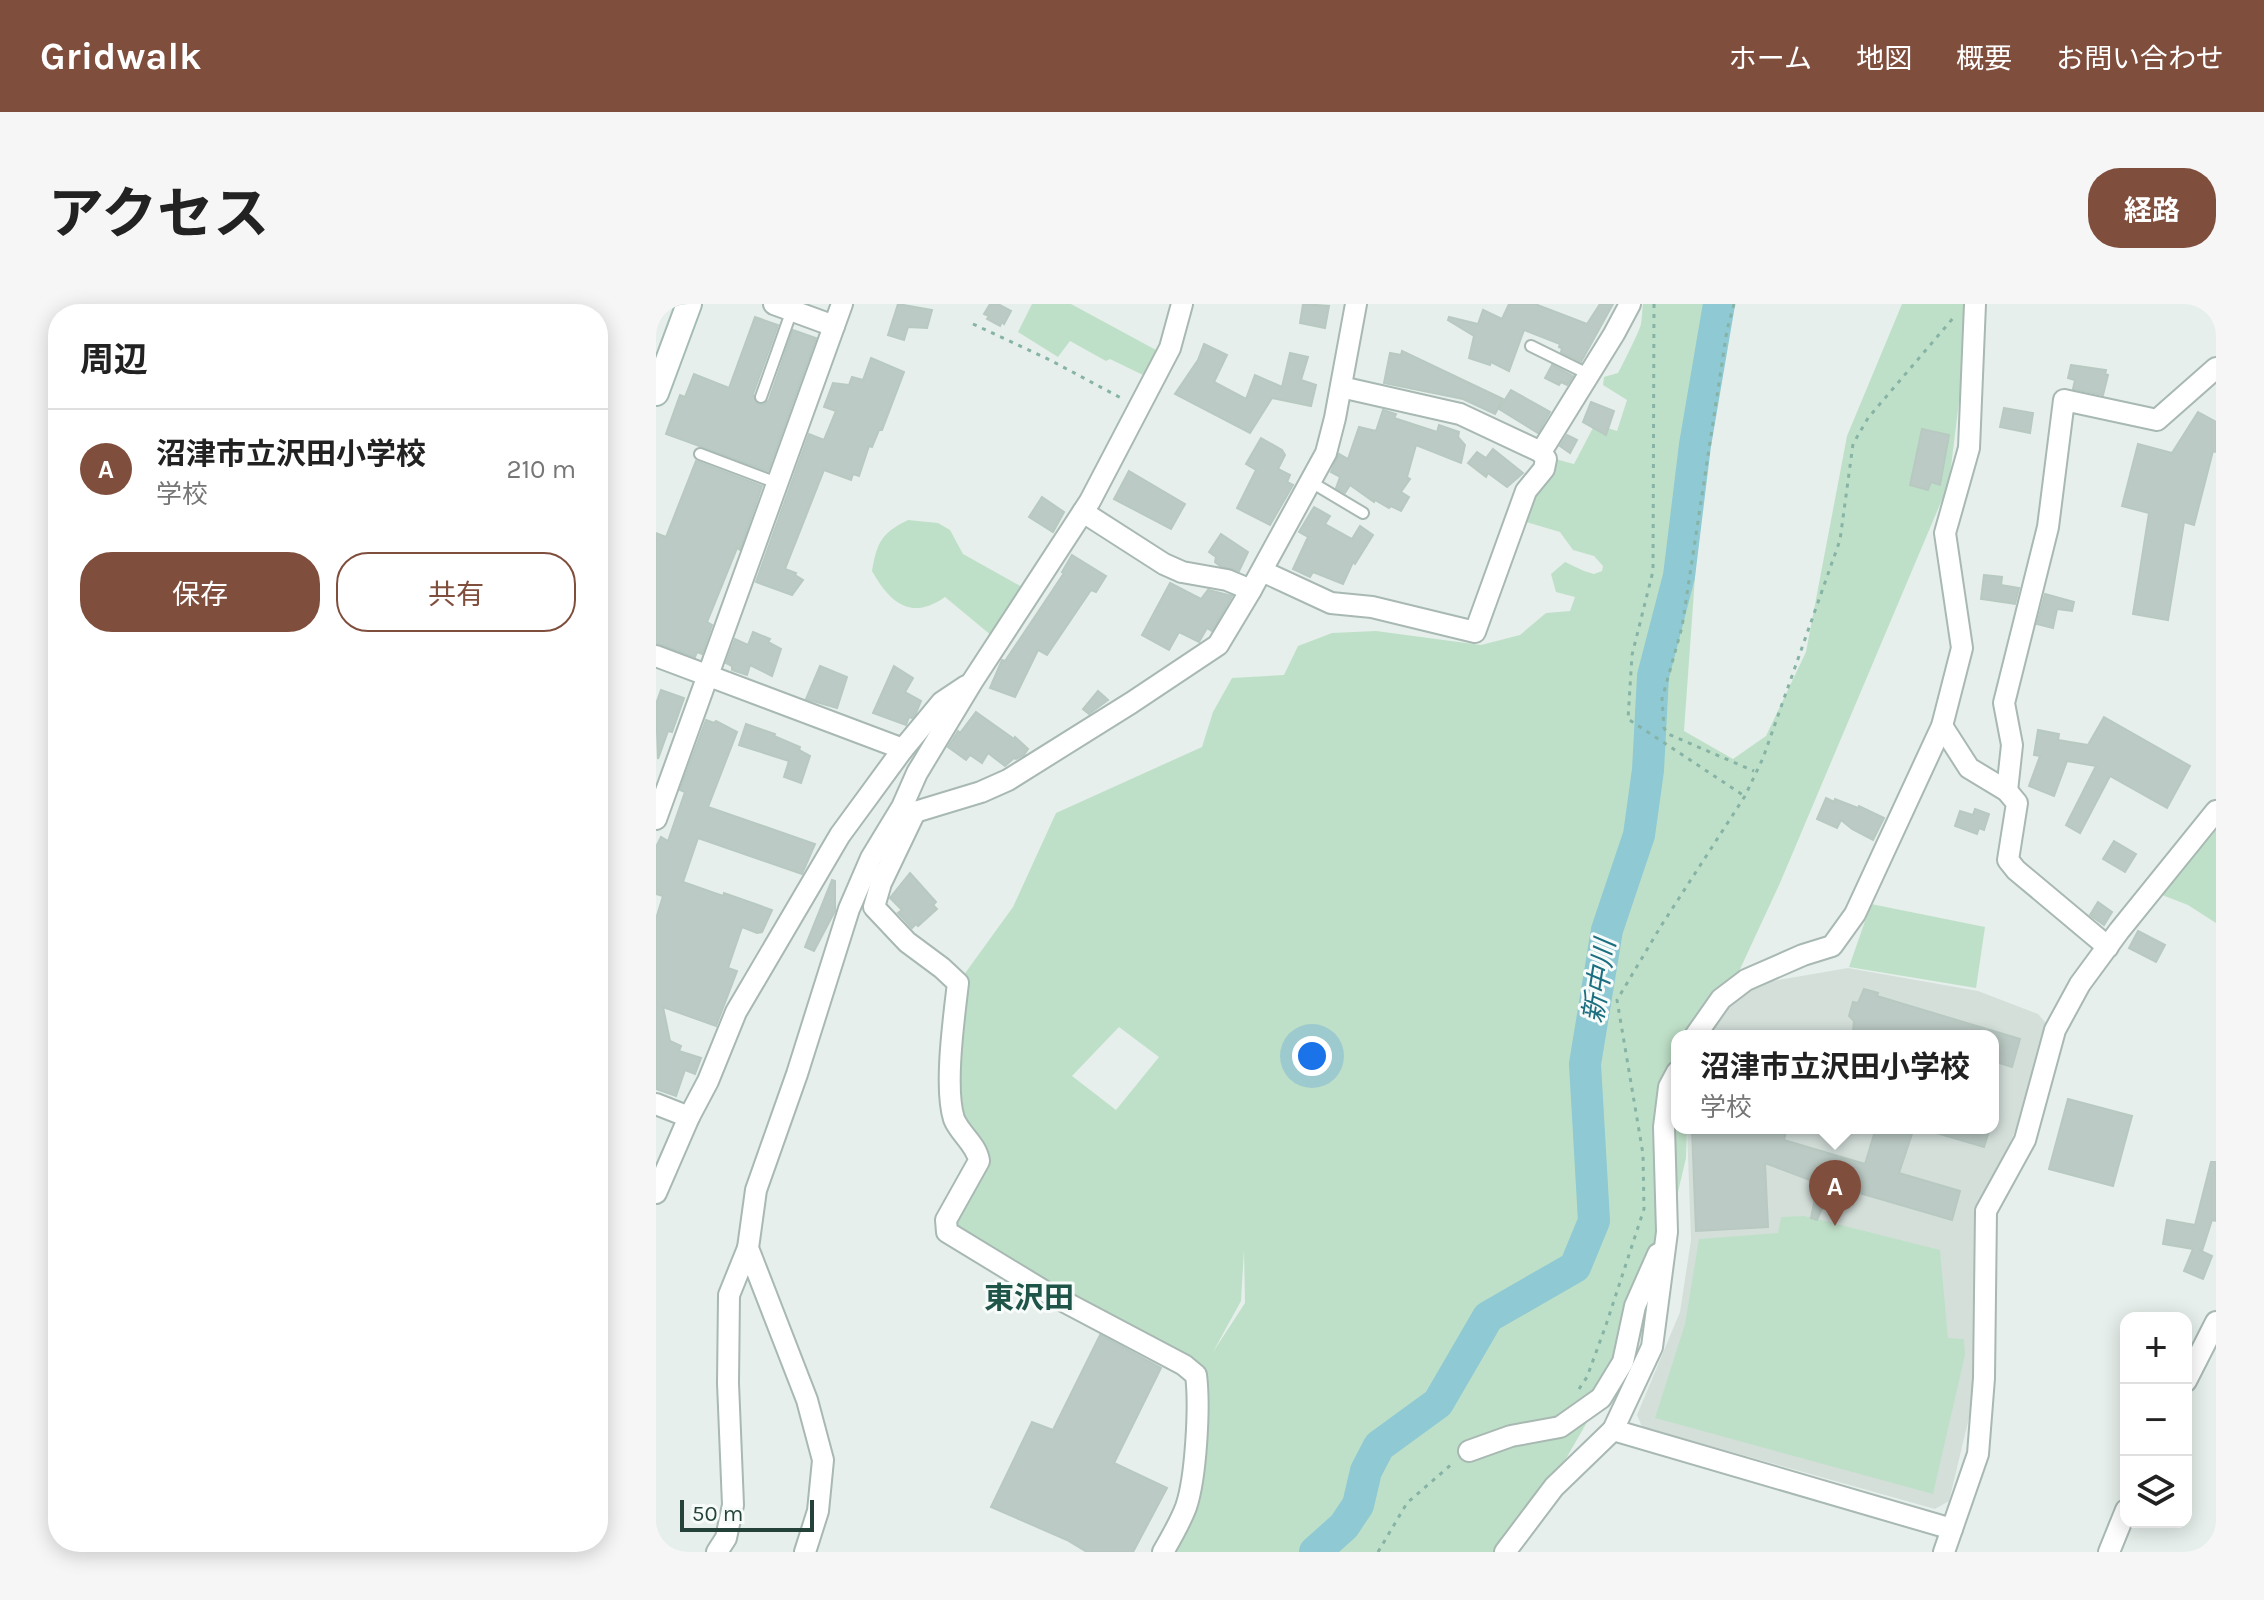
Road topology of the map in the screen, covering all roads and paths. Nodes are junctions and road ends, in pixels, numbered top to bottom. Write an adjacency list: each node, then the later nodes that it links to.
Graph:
1 (689, 304): 17 (street)
2 (842, 304): 12 (street)
3 (1182, 304): 19 (street)
4 (1356, 304): 16 (street)
5 (1654, 304): 35 (path)
6 (1734, 304): 33 (path)
7 (1975, 304): 31 (street)
8 (1621, 306): 15 (street)
9 (783, 307): 12 (street); 18 (lane)
10 (1956, 315): 33 (path)
11 (973, 324): 19 (path)
12 (834, 326): 23 (street)
13 (1531, 346): 15 (lane)
14 (2216, 368): 34 (street)
15 (1590, 375): 20 (street)
16 (1341, 387): 20 (street); 22 (street)
17 (656, 393)
18 (761, 397)
19 (1139, 408): 24 (street)
20 (1541, 452): 26 (street)
21 (700, 454): 23 (lane)
22 (1311, 482): 25 (lane); 26 (street)
23 (777, 483): 29 (street)
24 (1083, 512): 27 (street); 30 (street)
25 (1363, 513)
26 (1262, 571): 27 (street)
27 (1251, 590): 36 (street)
28 (656, 656): 29 (street)
29 (708, 674): 32 (street); 38 (street)
30 (972, 682): 32 (street); 36 (street)
31 (1942, 726): 34 (street); 40 (street)
32 (903, 749): 43 (street)
33 (1755, 772): 35 (path)
34 (2007, 791): 39 (street)
35 (1745, 796): 49 (path)
36 (908, 809): 46 (street); 56 (street)
37 (2216, 811): 39 (street)
38 (656, 819)
39 (2108, 947): 53 (street)
40 (1699, 1030)
41 (1671, 1083): 45 (street)
42 (656, 1104): 43 (street)
43 (689, 1117): 44 (street)
44 (656, 1193)
45 (1667, 1232): 50 (street); 51 (street)
46 (748, 1248): 54 (street); 55 (street)
47 (2216, 1322): 48 (street)
48 (2192, 1369)
49 (1578, 1390)
50 (1613, 1430): 53 (street); 58 (street)
51 (1469, 1451): 57 (path)
52 (2120, 1525): 60 (street)
53 (1952, 1529): 59 (street)
54 (717, 1552)
55 (805, 1552)
56 (1163, 1552)
57 (1378, 1552)
58 (1505, 1552)
59 (1944, 1552)
60 (2109, 1552)

